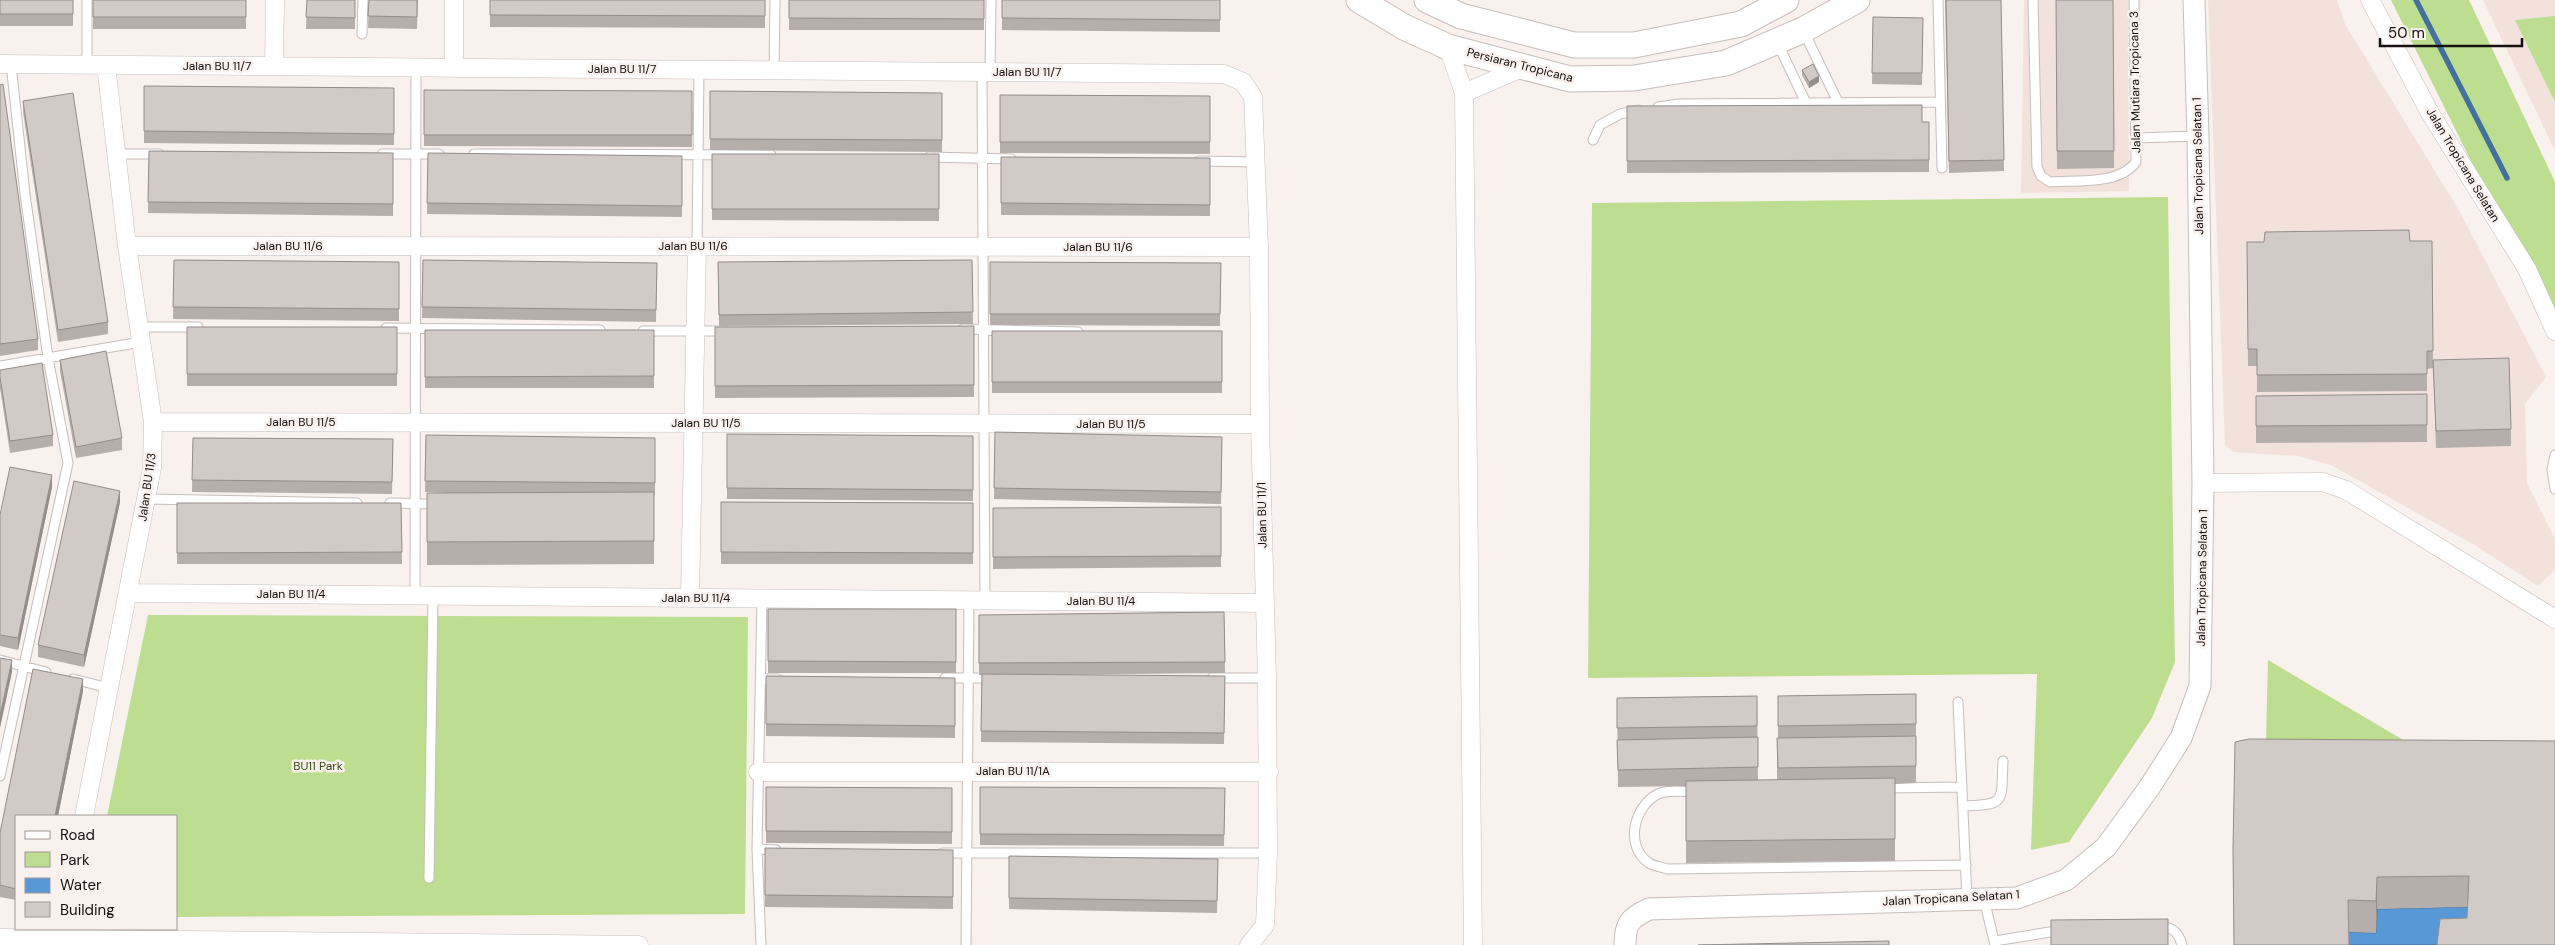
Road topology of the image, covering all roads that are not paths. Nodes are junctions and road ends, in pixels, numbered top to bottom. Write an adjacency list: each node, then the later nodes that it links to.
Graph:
1 (87, 0): 21 (lane)
2 (275, 0): 23 (street)
3 (363, 0): 17 (lane)
4 (454, 0): 25 (street)
5 (774, 0): 28 (lane)
6 (991, 0): 29 (lane)
7 (1359, 0): 19 (main road, Persiaran Tropicana)
8 (1427, 0): 9 (main road)
9 (1786, 0)
10 (1858, 0): 16 (main road, Persiaran Tropicana)
11 (1938, 0): 33 (lane)
12 (2032, 0): 36 (lane, Jalan Mutiara Tropicana 3)
13 (2134, 0): 36 (lane, Jalan Mutiara Tropicana 3)
14 (2194, 0): 35 (street, Jalan Tropicana Selatan 1)
15 (2370, 0): 66 (street, Jalan Tropicana Selatan)
16 (1803, 30): 18 (main road, Persiaran Tropicana); 32 (lane)
17 (362, 34)
18 (1777, 41): 26 (main road, Persiaran Tropicana); 34 (lane)
19 (1448, 46): 26 (main road, Persiaran Tropicana); 31 (street)
20 (5, 64): 21 (street, Jalan BU 11/7); 69 (lane)
21 (87, 65): 22 (street, Jalan BU 11/7)
22 (106, 65): 23 (street, Jalan BU 11/7); 39 (street, Jalan BU 11/3)
23 (274, 66): 24 (street, Jalan BU 11/7)
24 (416, 68): 25 (street, Jalan BU 11/7); 42 (lane)
25 (454, 68): 27 (street, Jalan BU 11/7)
26 (1522, 68): 31 (street)
27 (699, 70): 28 (street, Jalan BU 11/7); 38 (lane)
28 (774, 71): 29 (street, Jalan BU 11/7)
29 (986, 72): 30 (street, Jalan BU 11/7); 47 (lane)
30 (1243, 82): 50 (street, Jalan BU 11/1)
31 (1464, 93): 132 (street)
32 (1838, 102): 33 (lane); 34 (lane)
33 (1940, 102): 51 (lane)
34 (1806, 103): 37 (lane)
35 (2198, 136): 36 (lane); 77 (street, Jalan Tropicana Selatan 1)
36 (2136, 138)
37 (1593, 140)
38 (698, 153): 44 (lane); 45 (lane); 54 (lane)
39 (117, 154): 40 (lane); 52 (street, Jalan BU 11/3)
40 (166, 154)
41 (376, 154): 42 (lane)
42 (416, 154): 43 (lane); 53 (lane)
43 (445, 154)
44 (465, 154)
45 (776, 155)
46 (923, 157): 47 (lane)
47 (982, 158): 48 (lane); 55 (lane)
48 (1021, 159)
49 (1188, 161): 50 (lane)
50 (1257, 162): 56 (street, Jalan BU 11/1)
51 (1942, 168)
52 (127, 246): 53 (street, Jalan BU 11/6); 68 (street, Jalan BU 11/3)
53 (416, 246): 54 (street, Jalan BU 11/6); 59 (lane)
54 (697, 246): 55 (street, Jalan BU 11/6); 64 (street)
55 (982, 247): 56 (street, Jalan BU 11/6); 60 (lane)
56 (1259, 247): 75 (street, Jalan BU 11/1)
57 (207, 328): 68 (lane)
58 (373, 328): 59 (lane)
59 (416, 328): 62 (lane); 72 (lane)
60 (984, 328): 61 (lane); 67 (lane); 74 (lane)
61 (954, 329)
62 (606, 330)
63 (635, 331): 64 (lane)
64 (695, 331): 65 (lane); 73 (street)
65 (735, 331)
66 (2555, 331)
67 (1091, 332)
68 (140, 335): 69 (lane); 71 (street, Jalan BU 11/3)
69 (48, 358): 70 (lane); 93 (lane)
70 (0, 366)
71 (153, 422): 72 (street, Jalan BU 11/5); 79 (street, Jalan BU 11/3)
72 (416, 422): 73 (street, Jalan BU 11/5); 82 (lane)
73 (694, 423): 74 (street, Jalan BU 11/5); 87 (street)
74 (986, 424): 75 (street, Jalan BU 11/5); 89 (lane)
75 (1260, 424): 90 (street, Jalan BU 11/1)
76 (2555, 455): 78 (lane)
77 (2203, 483): 91 (street); 122 (street, Jalan Tropicana Selatan 1)
78 (2555, 489)
79 (147, 499): 80 (lane); 84 (street, Jalan BU 11/3)
80 (366, 503)
81 (376, 503): 82 (lane)
82 (416, 504): 83 (lane); 85 (lane)
83 (445, 504)
84 (129, 593): 85 (street, Jalan BU 11/4); 103 (street, Jalan BU 11/3)
85 (416, 595): 86 (street, Jalan BU 11/4)
86 (433, 596): 87 (street, Jalan BU 11/4); 121 (lane)
87 (690, 598): 88 (street, Jalan BU 11/4)
88 (762, 598): 89 (street, Jalan BU 11/4); 101 (lane)
89 (977, 600): 90 (street, Jalan BU 11/4); 97 (lane)
90 (1264, 602): 100 (street, Jalan BU 11/1)
91 (2555, 619)
92 (0, 660): 93 (lane)
93 (23, 666): 94 (lane); 109 (lane)
94 (52, 673)
95 (61, 676): 103 (lane)
96 (939, 678): 97 (lane)
97 (968, 678): 98 (lane); 106 (lane)
98 (998, 678)
99 (1198, 678): 100 (lane)
100 (1267, 678): 108 (street, Jalan BU 11/1)
101 (761, 679): 102 (lane); 107 (lane)
102 (790, 679)
103 (110, 688): 114 (street, Jalan BU 11/3)
104 (1958, 702): 110 (lane)
105 (2003, 761): 113 (lane)
106 (968, 771): 107 (street, Jalan BU 11/1A); 108 (street, Jalan BU 11/1A); 119 (lane)
107 (758, 772): 115 (lane)
108 (1268, 772): 118 (street, Jalan BU 11/1)
109 (0, 776)
110 (1962, 787): 111 (lane); 113 (lane)
111 (1874, 788)
112 (1708, 792): 120 (lane)
113 (1963, 806): 120 (lane)
114 (84, 815)
115 (757, 849): 116 (lane); 129 (lane)
116 (785, 850)
117 (928, 853): 119 (lane)
118 (1268, 853): 119 (lane); 131 (street, Jalan BU 11/1)
119 (967, 854): 130 (lane)
120 (1966, 865): 122 (lane)
121 (429, 878)
122 (1976, 899): 127 (lane); 133 (street, Jalan Tropicana Selatan 1)
123 (2150, 926): 134 (lane)
124 (2072, 929): 127 (lane)
125 (60, 934): 126 (street); 128 (street)
126 (0, 938)
127 (1995, 943)
128 (638, 945)
129 (761, 945)
130 (966, 945)
131 (1249, 945)
132 (1473, 945)
133 (1625, 945)
134 (2182, 945)

